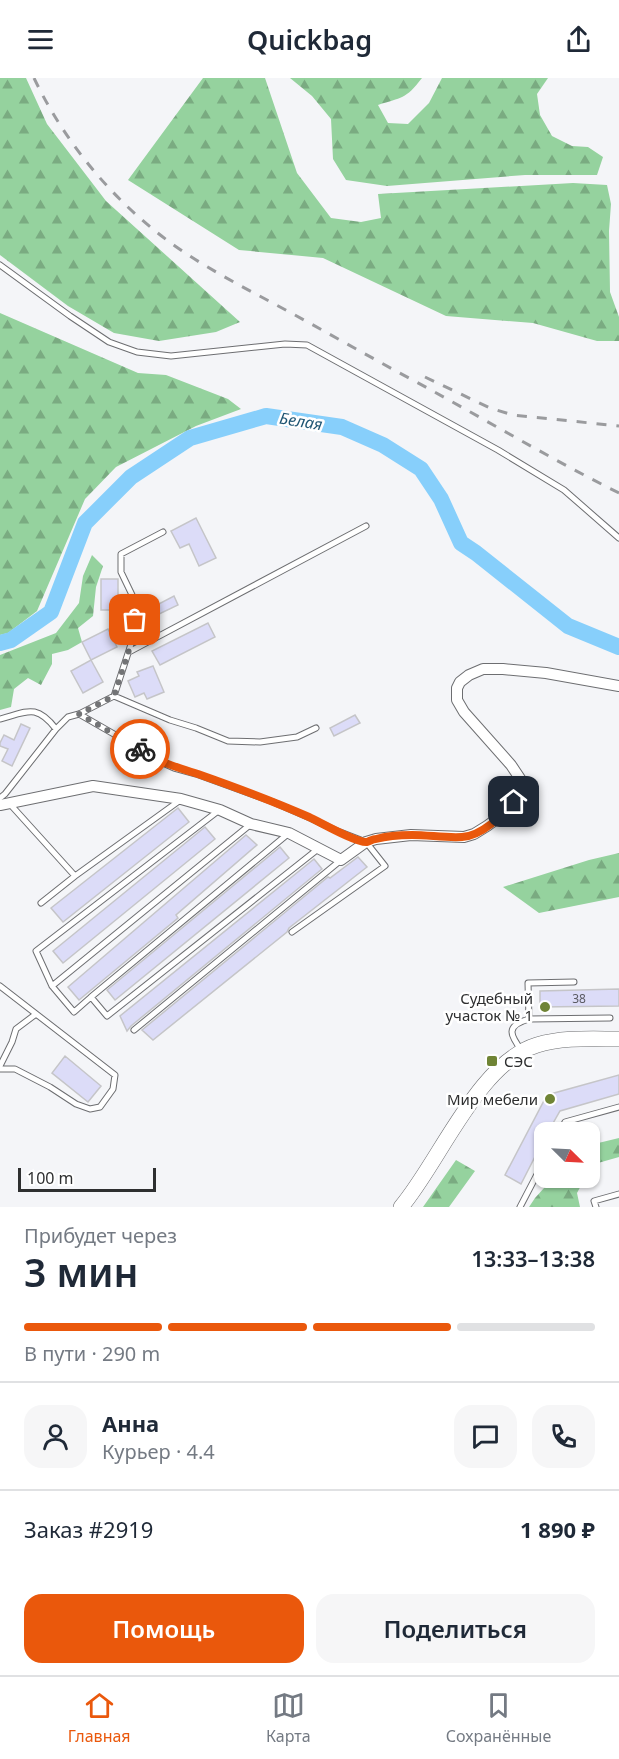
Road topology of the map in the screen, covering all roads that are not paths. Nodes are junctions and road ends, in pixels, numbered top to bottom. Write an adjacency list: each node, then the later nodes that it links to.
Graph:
1 (0, 265): 4 (lane)
2 (366, 526): 5 (lane)
3 (163, 532): 5 (lane)
4 (619, 538)
5 (129, 652): 7 (lane)
6 (619, 686): 17 (street)
7 (114, 696): 8 (lane); 10 (lane)
8 (79, 714): 11 (lane); 17 (lane)
9 (0, 719): 11 (lane)
10 (316, 728)
11 (56, 729): 13 (lane)
12 (181, 799): 13 (street); 14 (street); 20 (lane)
13 (2, 802): 20 (lane)
14 (220, 810): 15 (street); 25 (lane)
15 (251, 824): 16 (street); 25 (lane)
16 (289, 833): 18 (street); 26 (lane)
17 (366, 842): 19 (street); 22 (lane)
18 (319, 848): 19 (street); 26 (lane)
19 (341, 860): 30 (lane)
20 (75, 876): 21 (lane)
21 (40, 903)
22 (292, 932)
23 (574, 982): 29 (lane)
24 (0, 986): 27 (lane)
25 (52, 986): 26 (lane)
26 (91, 997)
27 (36, 1014): 33 (lane); 33 (lane)
28 (610, 1018): 29 (lane)
29 (529, 1019): 32 (lane)
30 (134, 1030)
31 (619, 1040): 32 (main road)
32 (522, 1051): 38 (main road)
33 (0, 1067)
34 (619, 1107): 35 (lane)
35 (565, 1122)
36 (534, 1180): 39 (lane)
37 (619, 1194): 40 (lane)
38 (401, 1207)
39 (520, 1207)
40 (596, 1207)

